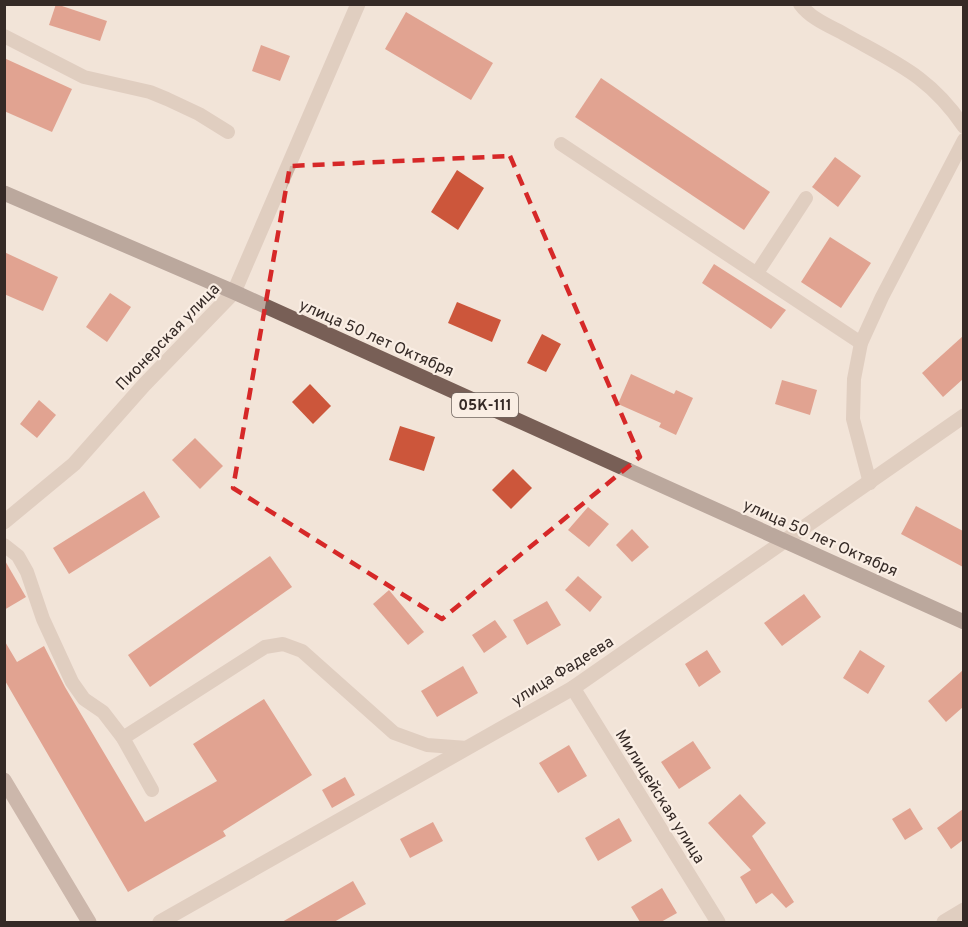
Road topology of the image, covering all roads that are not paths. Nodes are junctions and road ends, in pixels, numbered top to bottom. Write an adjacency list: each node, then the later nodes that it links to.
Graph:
1 (358, 4): 11 (street, Пионерская улица)
2 (800, 4): 4 (lane)
3 (4, 36): 5 (lane)
4 (963, 127)
5 (228, 132)
6 (963, 140): 12 (lane)
7 (561, 144): 10 (lane)
8 (4, 193): 11 (main road, улица 50 лет Октября / 05К-111)
9 (806, 198): 10 (lane)
10 (757, 273): 12 (lane)
11 (234, 292): 15 (street, Пионерская улица); 16 (main road, улица 50 лет Октября / 05К-111)
12 (861, 343): 14 (lane)
13 (963, 416): 14 (street, улица Фадеева)
14 (870, 483): 16 (street, улица Фадеева)
15 (4, 522)
16 (786, 541): 18 (main road, улица 50 лет Октября / 05К-111); 19 (street, улица Фадеева)
17 (4, 545): 20 (lane)
18 (963, 622)
19 (573, 688): 21 (street, улица Фадеева); 27 (street, Милицейская улица)
20 (123, 738): 21 (lane); 23 (lane)
21 (467, 748): 26 (street, улица Фадеева)
22 (4, 780): 25 (street)
23 (152, 790)
24 (963, 910): 28 (street)
25 (90, 922)
26 (160, 922)
27 (718, 922)
28 (944, 922)

